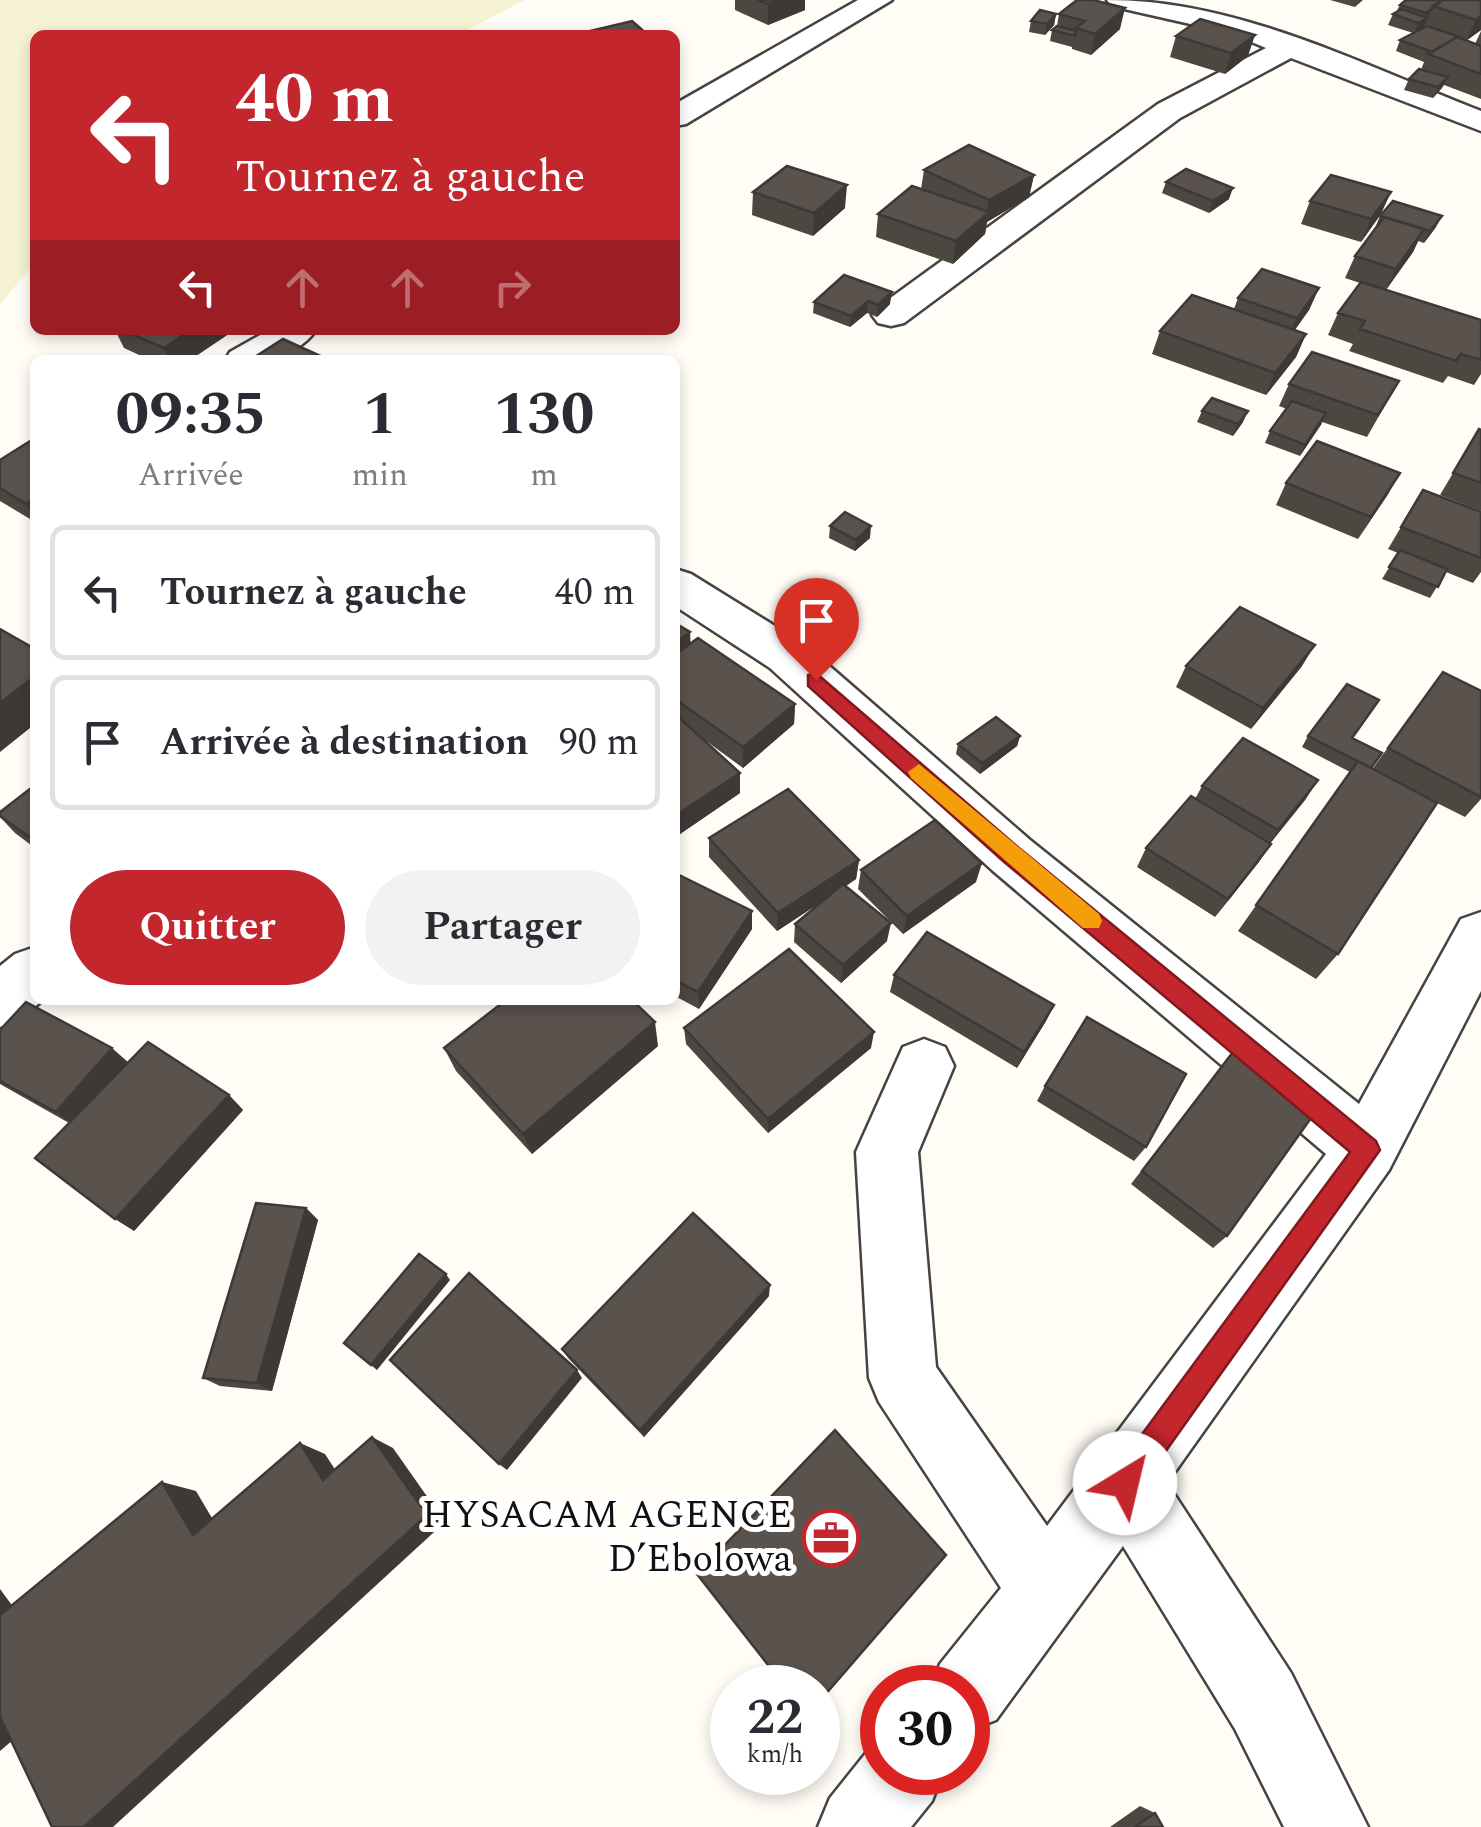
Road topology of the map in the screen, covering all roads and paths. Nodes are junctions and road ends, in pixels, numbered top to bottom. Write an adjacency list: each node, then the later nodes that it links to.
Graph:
1 (878, 0): 4 (street)
2 (1120, 0): 3 (street)
3 (1288, 46): 5 (street); 6 (street)
4 (680, 114)
5 (1481, 122)
6 (891, 315)
7 (289, 335): 8 (street)
8 (253, 355)
9 (680, 588): 14 (street)
10 (1481, 936): 14 (street)
11 (30, 976): 12 (street)
12 (0, 1001)
13 (924, 1066): 16 (street)
14 (1367, 1150): 15 (street)
15 (1125, 1483): 16 (street); 20 (street)
16 (1046, 1589): 17 (street)
17 (988, 1665)
18 (885, 1795): 19 (street)
19 (859, 1827)
20 (1327, 1827)

